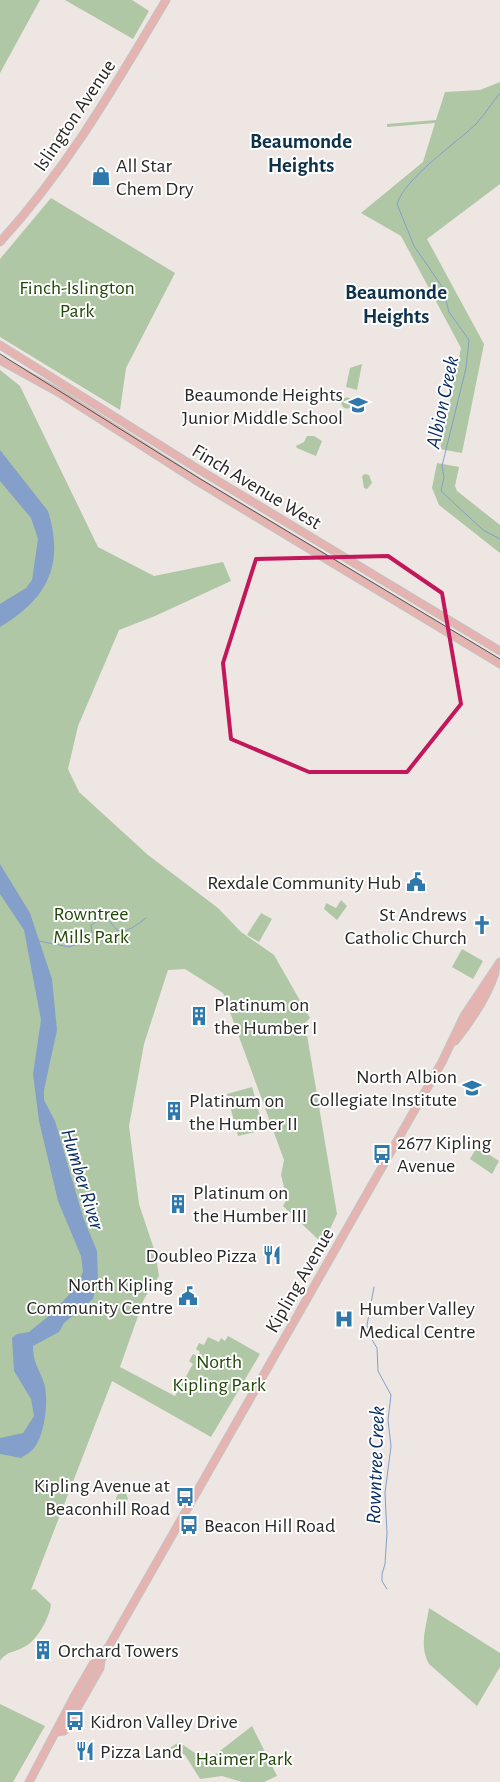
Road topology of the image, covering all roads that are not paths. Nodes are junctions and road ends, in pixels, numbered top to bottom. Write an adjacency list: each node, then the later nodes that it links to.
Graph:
1 (166, 0): 2 (main road, Islington Avenue)
2 (0, 242)
3 (0, 345): 5 (main road, Finch Avenue West)
4 (0, 360): 6 (main road, Finch Avenue West)
5 (500, 651)
6 (500, 664)
7 (498, 964): 8 (main road, Kipling Avenue)
8 (29, 1782)

